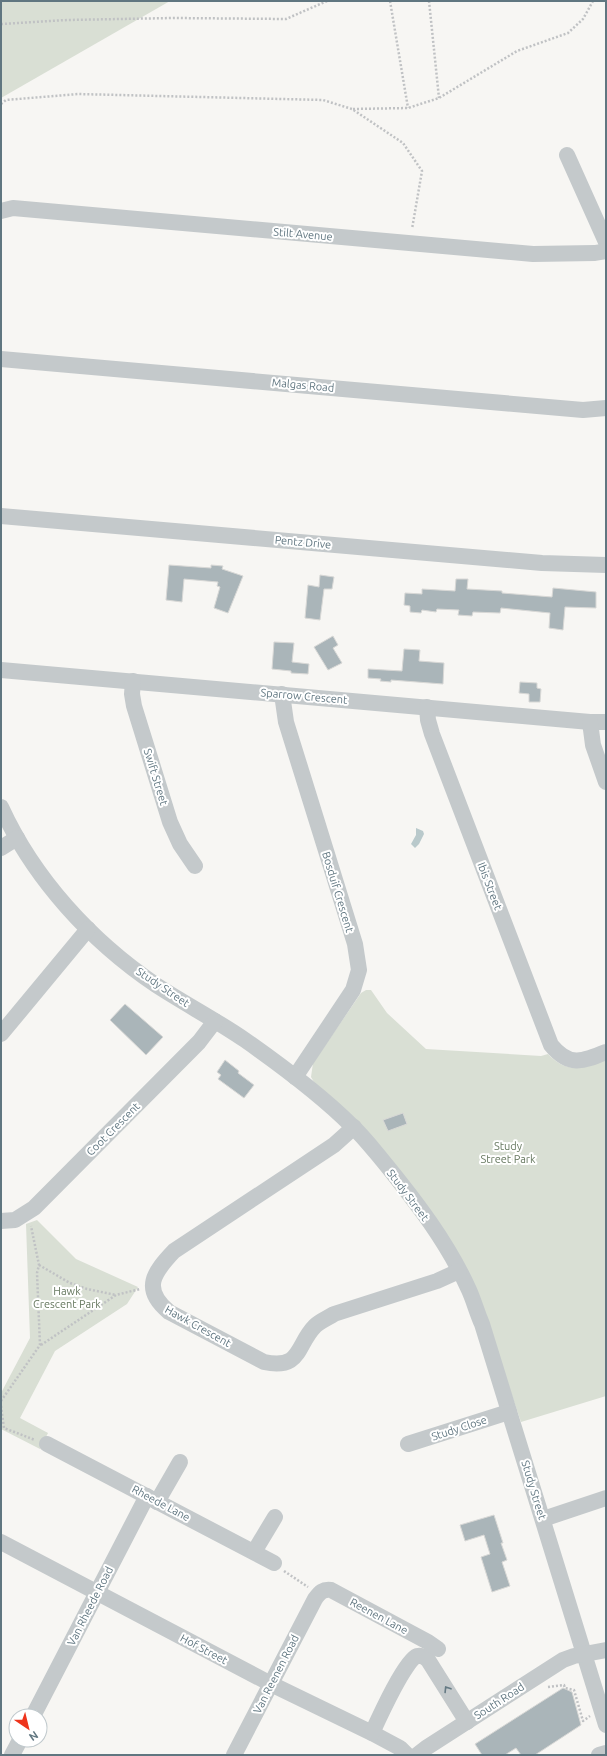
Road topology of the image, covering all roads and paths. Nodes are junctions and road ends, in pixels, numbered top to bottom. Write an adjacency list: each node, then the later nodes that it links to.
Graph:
1 (327, 1): 5 (path)
2 (390, 1): 8 (path)
3 (429, 1): 6 (path)
4 (593, 1): 6 (path)
5 (1, 24)
6 (439, 98): 8 (path)
7 (1, 104): 9 (path)
8 (408, 108): 9 (path)
9 (352, 109): 13 (path)
10 (567, 155): 12 (street)
11 (1, 211): 13 (street, Stilt Avenue)
12 (606, 242)
13 (410, 243): 14 (street, Stilt Avenue)
14 (606, 251)
15 (1, 359): 16 (street, Malgas Road)
16 (606, 408)
17 (1, 516): 18 (street, Pentz Drive)
18 (606, 565)
19 (1, 670): 20 (street, Sparrow Crescent)
20 (133, 682): 21 (street, Sparrow Crescent); 29 (street, Swift Street)
21 (282, 694): 22 (street, Sparrow Crescent); 34 (street, Bosduif Crescent)
22 (427, 707): 23 (street, Sparrow Crescent); 33 (street, Ibis Street)
23 (590, 722): 24 (street, Sparrow Crescent); 25 (street)
24 (606, 722)
25 (606, 782)
26 (1, 807): 27 (street, Study Street)
27 (17, 838): 28 (street); 30 (street, Study Street)
28 (1, 848)
29 (195, 866)
30 (88, 929): 31 (street, Study Street); 32 (street)
31 (215, 1021): 34 (street, Study Street); 36 (street, Coot Crescent)
32 (1, 1034)
33 (606, 1052)
34 (294, 1077): 35 (street, Study Street)
35 (354, 1127): 39 (street, Study Street); 40 (street)
36 (26, 1215): 37 (street, Coot Crescent); 38 (path)
37 (1, 1221)
38 (39, 1265): 41 (path); 42 (path)
39 (459, 1271): 40 (street, Hawk Crescent); 45 (street, Study Street)
40 (152, 1286): 41 (path)
41 (116, 1295): 42 (path)
42 (40, 1345): 43 (path)
43 (1, 1401)
44 (1, 1406): 47 (path)
45 (509, 1412): 49 (street, Study Close); 54 (street, Study Street)
46 (1, 1426): 47 (path)
47 (4, 1428): 48 (path)
48 (47, 1444): 52 (street, Rheede Lane)
49 (408, 1444)
50 (180, 1462): 52 (street, Van Rheede Road)
51 (606, 1498): 54 (street)
52 (152, 1499): 56 (street, Rheede Lane); 58 (street, Van Rheede Road)
53 (275, 1517): 56 (street)
54 (543, 1518): 62 (street, Study Street)
55 (1, 1542): 58 (street, Hof Street)
56 (254, 1552): 57 (street, Rheede Lane)
57 (274, 1563): 59 (path)
58 (97, 1593): 63 (street, Hof Street); 65 (street, Van Rheede Road)
59 (319, 1593): 60 (street, Reenen Lane); 63 (street, Van Reenen Road)
60 (438, 1649)
61 (606, 1650): 62 (street, South Road)
62 (584, 1654): 67 (street, South Road); 68 (street, Study Street)
63 (271, 1684): 69 (street, Hof Street); 71 (street, Van Reenen Road)
64 (544, 1688): 66 (path)
65 (37, 1708)
66 (593, 1715)
67 (467, 1722): 69 (street, one-way to 69); 73 (street, South Road)
68 (606, 1725)
69 (372, 1733): 72 (street, Hof Street)
70 (606, 1753): 74 (street)
71 (234, 1755)
72 (407, 1755)
73 (417, 1755)
74 (599, 1755)

